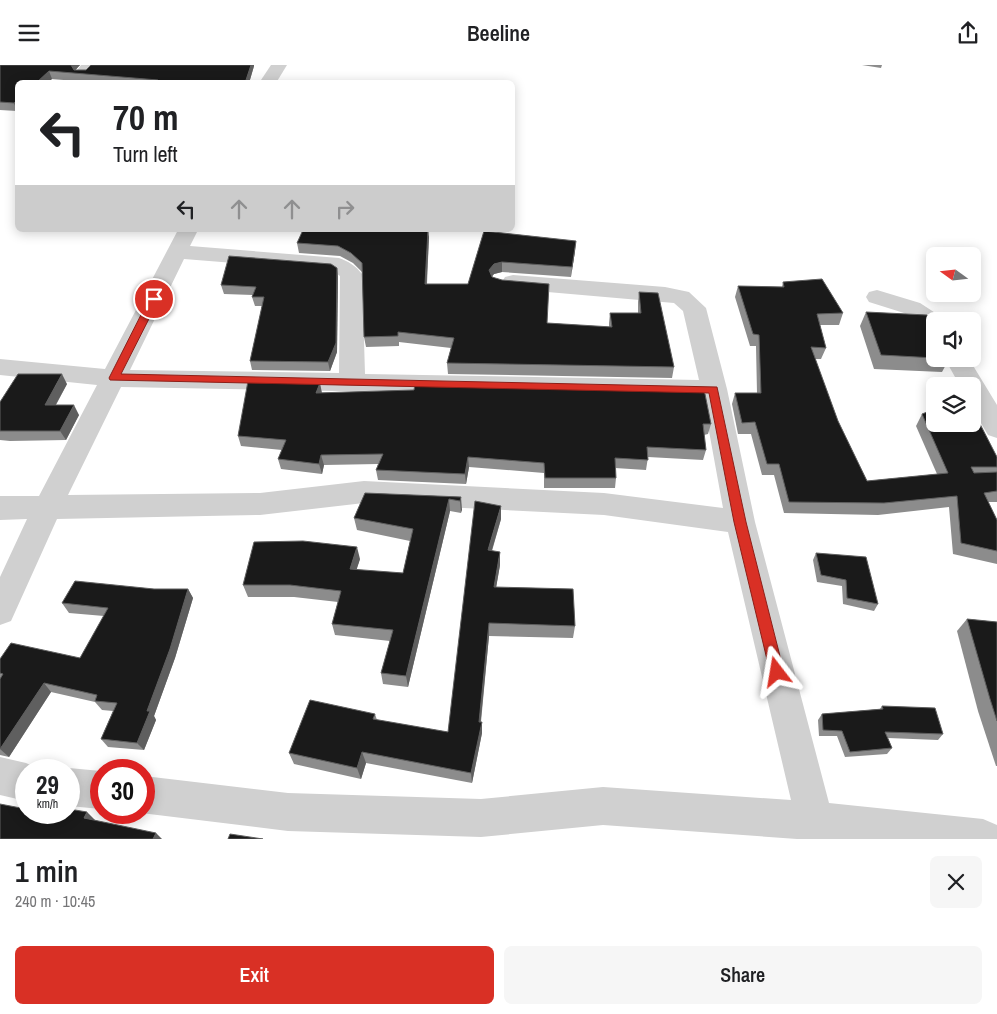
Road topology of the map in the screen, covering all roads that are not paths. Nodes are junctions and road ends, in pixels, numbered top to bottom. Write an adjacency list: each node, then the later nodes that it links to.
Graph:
1 (279, 65): 2 (street)
2 (269, 80)
3 (183, 241): 9 (street); 10 (street)
4 (502, 281): 11 (street)
5 (877, 297): 6 (street)
6 (926, 317)
7 (0, 367): 9 (street)
8 (963, 367): 12 (street)
9 (114, 378): 10 (street); 14 (street)
10 (352, 382): 11 (street)
11 (714, 389): 15 (street)
12 (997, 428)
13 (0, 508): 14 (street)
14 (47, 508): 15 (street); 16 (street)
15 (740, 522): 21 (street)
16 (0, 611)
17 (0, 776): 18 (street)
18 (15, 779)
19 (155, 796): 20 (street)
20 (387, 827): 21 (street)
21 (817, 830): 22 (street)
22 (983, 839)

